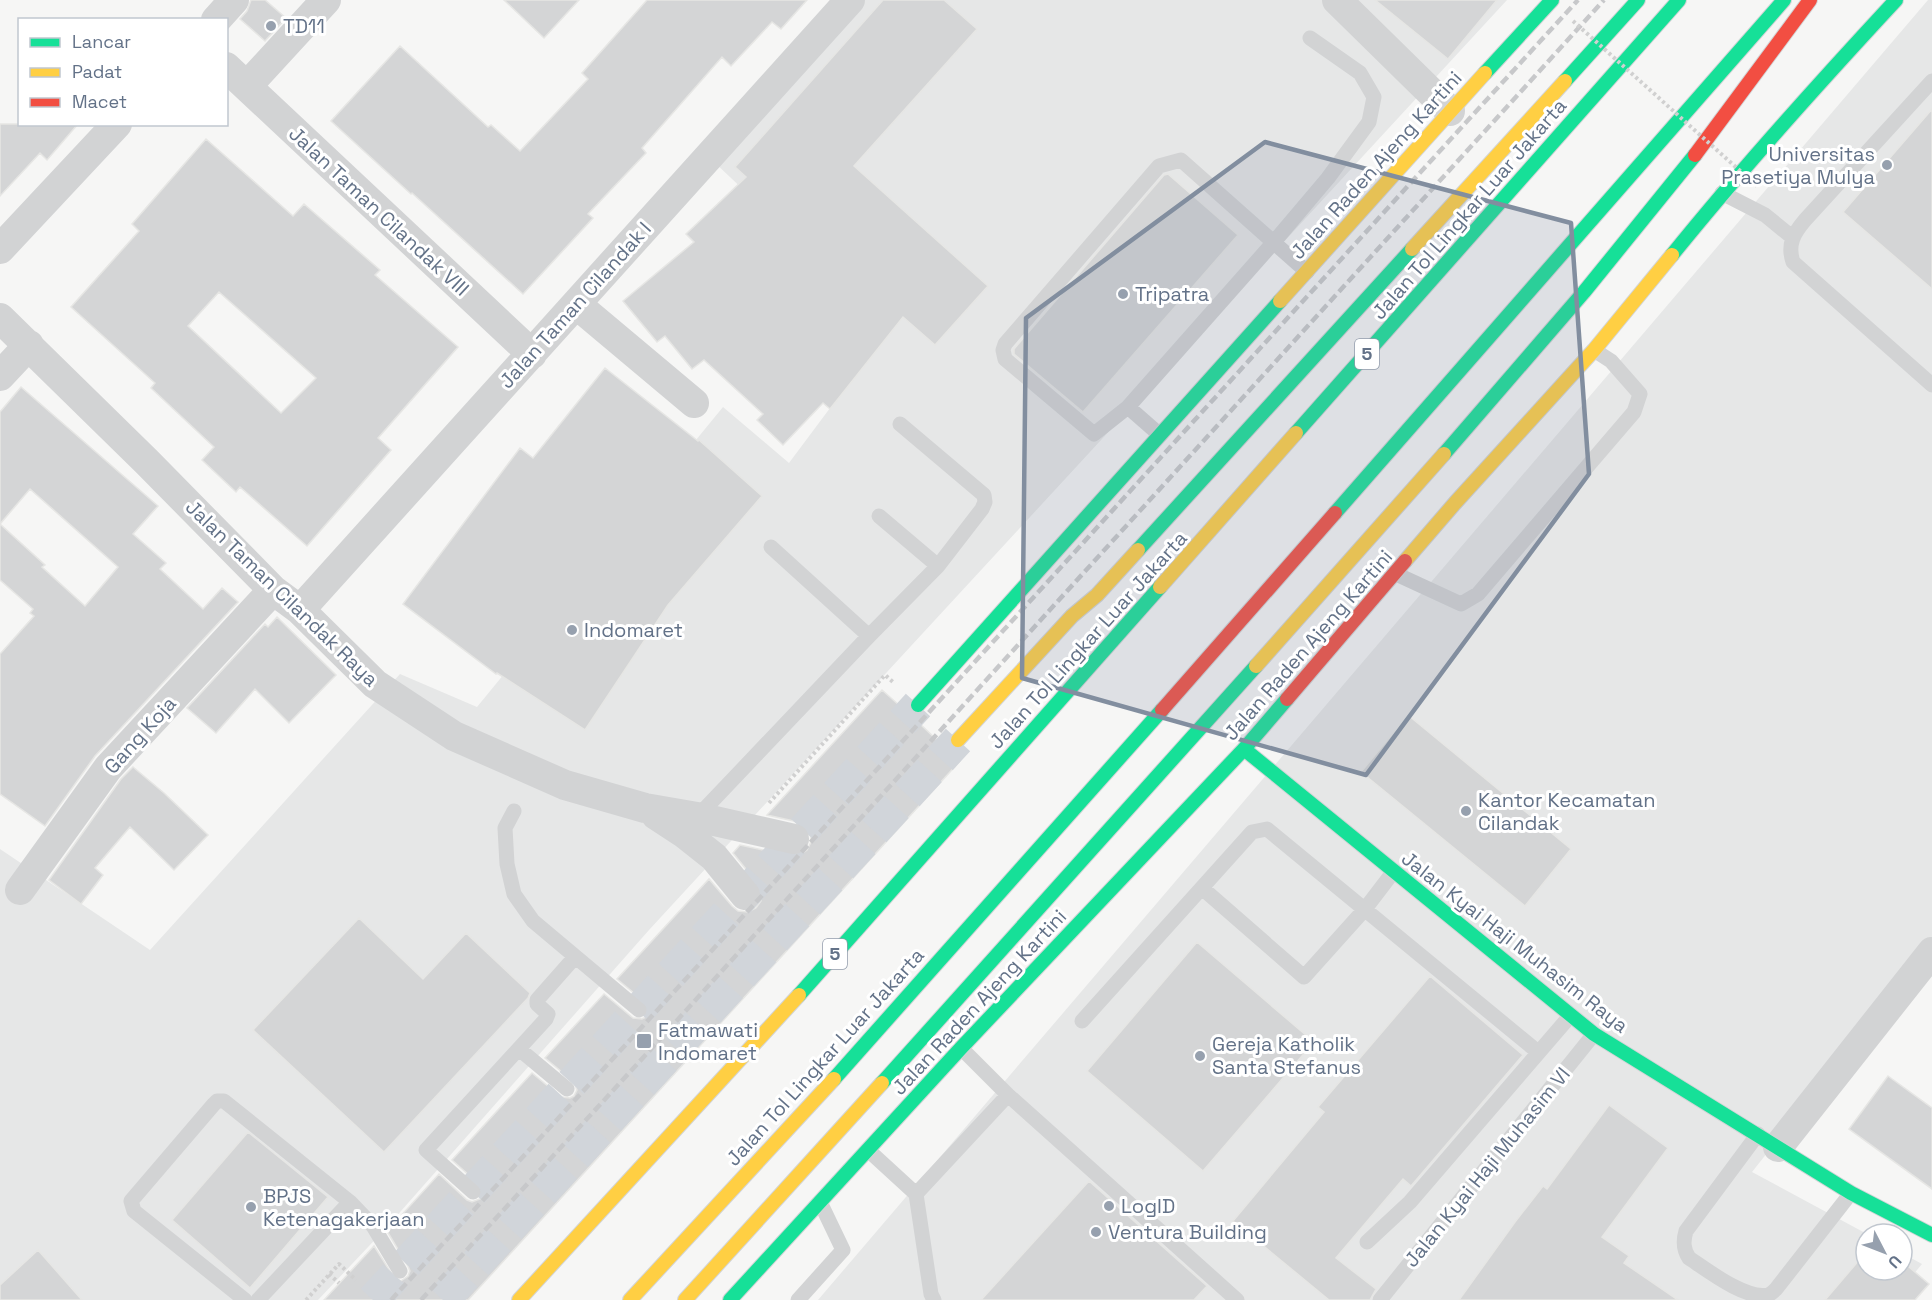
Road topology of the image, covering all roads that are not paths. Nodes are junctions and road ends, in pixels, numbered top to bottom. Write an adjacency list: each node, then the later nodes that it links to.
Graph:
1 (234, 0): 11 (street)
2 (326, 0): 13 (street)
3 (850, 0): 22 (street, Jalan Taman Cilandak I)
4 (1337, 0): 15 (street)
5 (1552, 0): 15 (main road, Jalan Raden Ajeng Kartini)
6 (1638, 0): 41 (main road)
7 (1679, 0): 75 (main road, Jalan Tol Lingkar Luar Jakarta / 5)
8 (1784, 0): 76 (main road, Jalan Tol Lingkar Luar Jakarta)
9 (1810, 0): 77 (main road)
10 (1896, 0): 17 (main road, Jalan Raden Ajeng Kartini)
11 (218, 18)
12 (1310, 38): 19 (lane)
13 (237, 77): 26 (street, Jalan Taman Cilandak VIII)
14 (1932, 81): 18 (lane)
15 (1450, 111): 21 (main road, Jalan Raden Ajeng Kartini)
16 (115, 126): 20 (street)
17 (1722, 193): 18 (lane); 25 (main road, Jalan Raden Ajeng Kartini)
18 (1792, 237): 28 (lane)
19 (1273, 243): 21 (lane); 30 (lane); 30 (lane)
20 (0, 249)
21 (1307, 272): 32 (main road, Jalan Raden Ajeng Kartini)
22 (576, 304): 26 (street, Jalan Taman Cilandak I); 29 (street)
23 (0, 318): 24 (street, Jalan Taman Cilandak Raya)
24 (29, 345): 27 (street); 37 (street, Jalan Taman Cilandak Raya)
25 (1594, 350): 36 (main road, Jalan Raden Ajeng Kartini); 36 (lane)
26 (532, 354): 38 (street, Jalan Taman Cilandak I)
27 (0, 376)
28 (1932, 385)
29 (694, 403)
30 (1128, 407): 32 (lane)
31 (900, 424): 35 (lane)
32 (1160, 435): 40 (main road, Jalan Raden Ajeng Kartini)
33 (879, 516): 35 (lane)
34 (771, 547): 39 (lane)
35 (938, 566): 39 (lane)
36 (1396, 574): 42 (main road, Jalan Raden Ajeng Kartini)
37 (273, 590): 38 (street, Jalan Taman Cilandak Raya); 49 (street, Gang Koja)
38 (300, 610): 43 (street, Jalan Taman Cilandak Raya)
39 (869, 636): 45 (lane)
40 (918, 705)
41 (961, 743)
42 (1244, 749): 47 (main road, Jalan Kyai Haji Muhasim Raya); 59 (main road, Jalan Raden Ajeng Kartini)
43 (645, 808): 45 (street, Jalan Taman Cilandak Raya); 50 (street, Jalan Taman Cilandak Raya)
44 (514, 811): 53 (lane)
45 (698, 817): 46 (street, Jalan Taman Cilandak Raya)
46 (794, 839)
47 (1394, 871): 51 (lane); 55 (main road, Jalan Kyai Haji Muhasim Raya)
48 (1202, 888): 51 (lane); 51 (lane); 56 (lane)
49 (20, 890)
50 (745, 895)
51 (1365, 909): 60 (lane)
52 (1932, 952): 63 (street)
53 (575, 957): 54 (lane); 58 (lane)
54 (639, 1010)
55 (1570, 1016): 57 (main road, Jalan Kyai Haji Muhasim Raya); 60 (lane)
56 (1082, 1021)
57 (1594, 1034): 63 (main road, Jalan Kyai Haji Muhasim Raya); 82 (lane, Jalan Kyai Haji Muhasim VI)
58 (519, 1048): 61 (lane); 65 (lane)
59 (961, 1048): 62 (lane); 64 (main road, Jalan Raden Ajeng Kartini)
60 (1538, 1052): 71 (lane)
61 (567, 1089)
62 (1008, 1095): 67 (lane); 81 (lane)
63 (1768, 1141): 66 (main road, Jalan Kyai Haji Muhasim Raya); 66 (lane)
64 (863, 1155): 67 (lane); 69 (main road, Jalan Raden Ajeng Kartini)
65 (473, 1192)
66 (1851, 1193): 70 (main road, Jalan Kyai Haji Muhasim Raya)
67 (916, 1194): 80 (lane)
68 (350, 1202): 72 (lane); 73 (lane); 74 (lane)
69 (820, 1202): 78 (main road, Jalan Raden Ajeng Kartini); 79 (lane)
70 (1932, 1235)
71 (1368, 1242)
72 (400, 1270)
73 (245, 1300)
74 (258, 1300)
75 (519, 1300)
76 (630, 1300)
77 (685, 1300)
78 (730, 1300)
79 (798, 1300)
80 (934, 1300)
81 (1237, 1300)
82 (1380, 1300)

